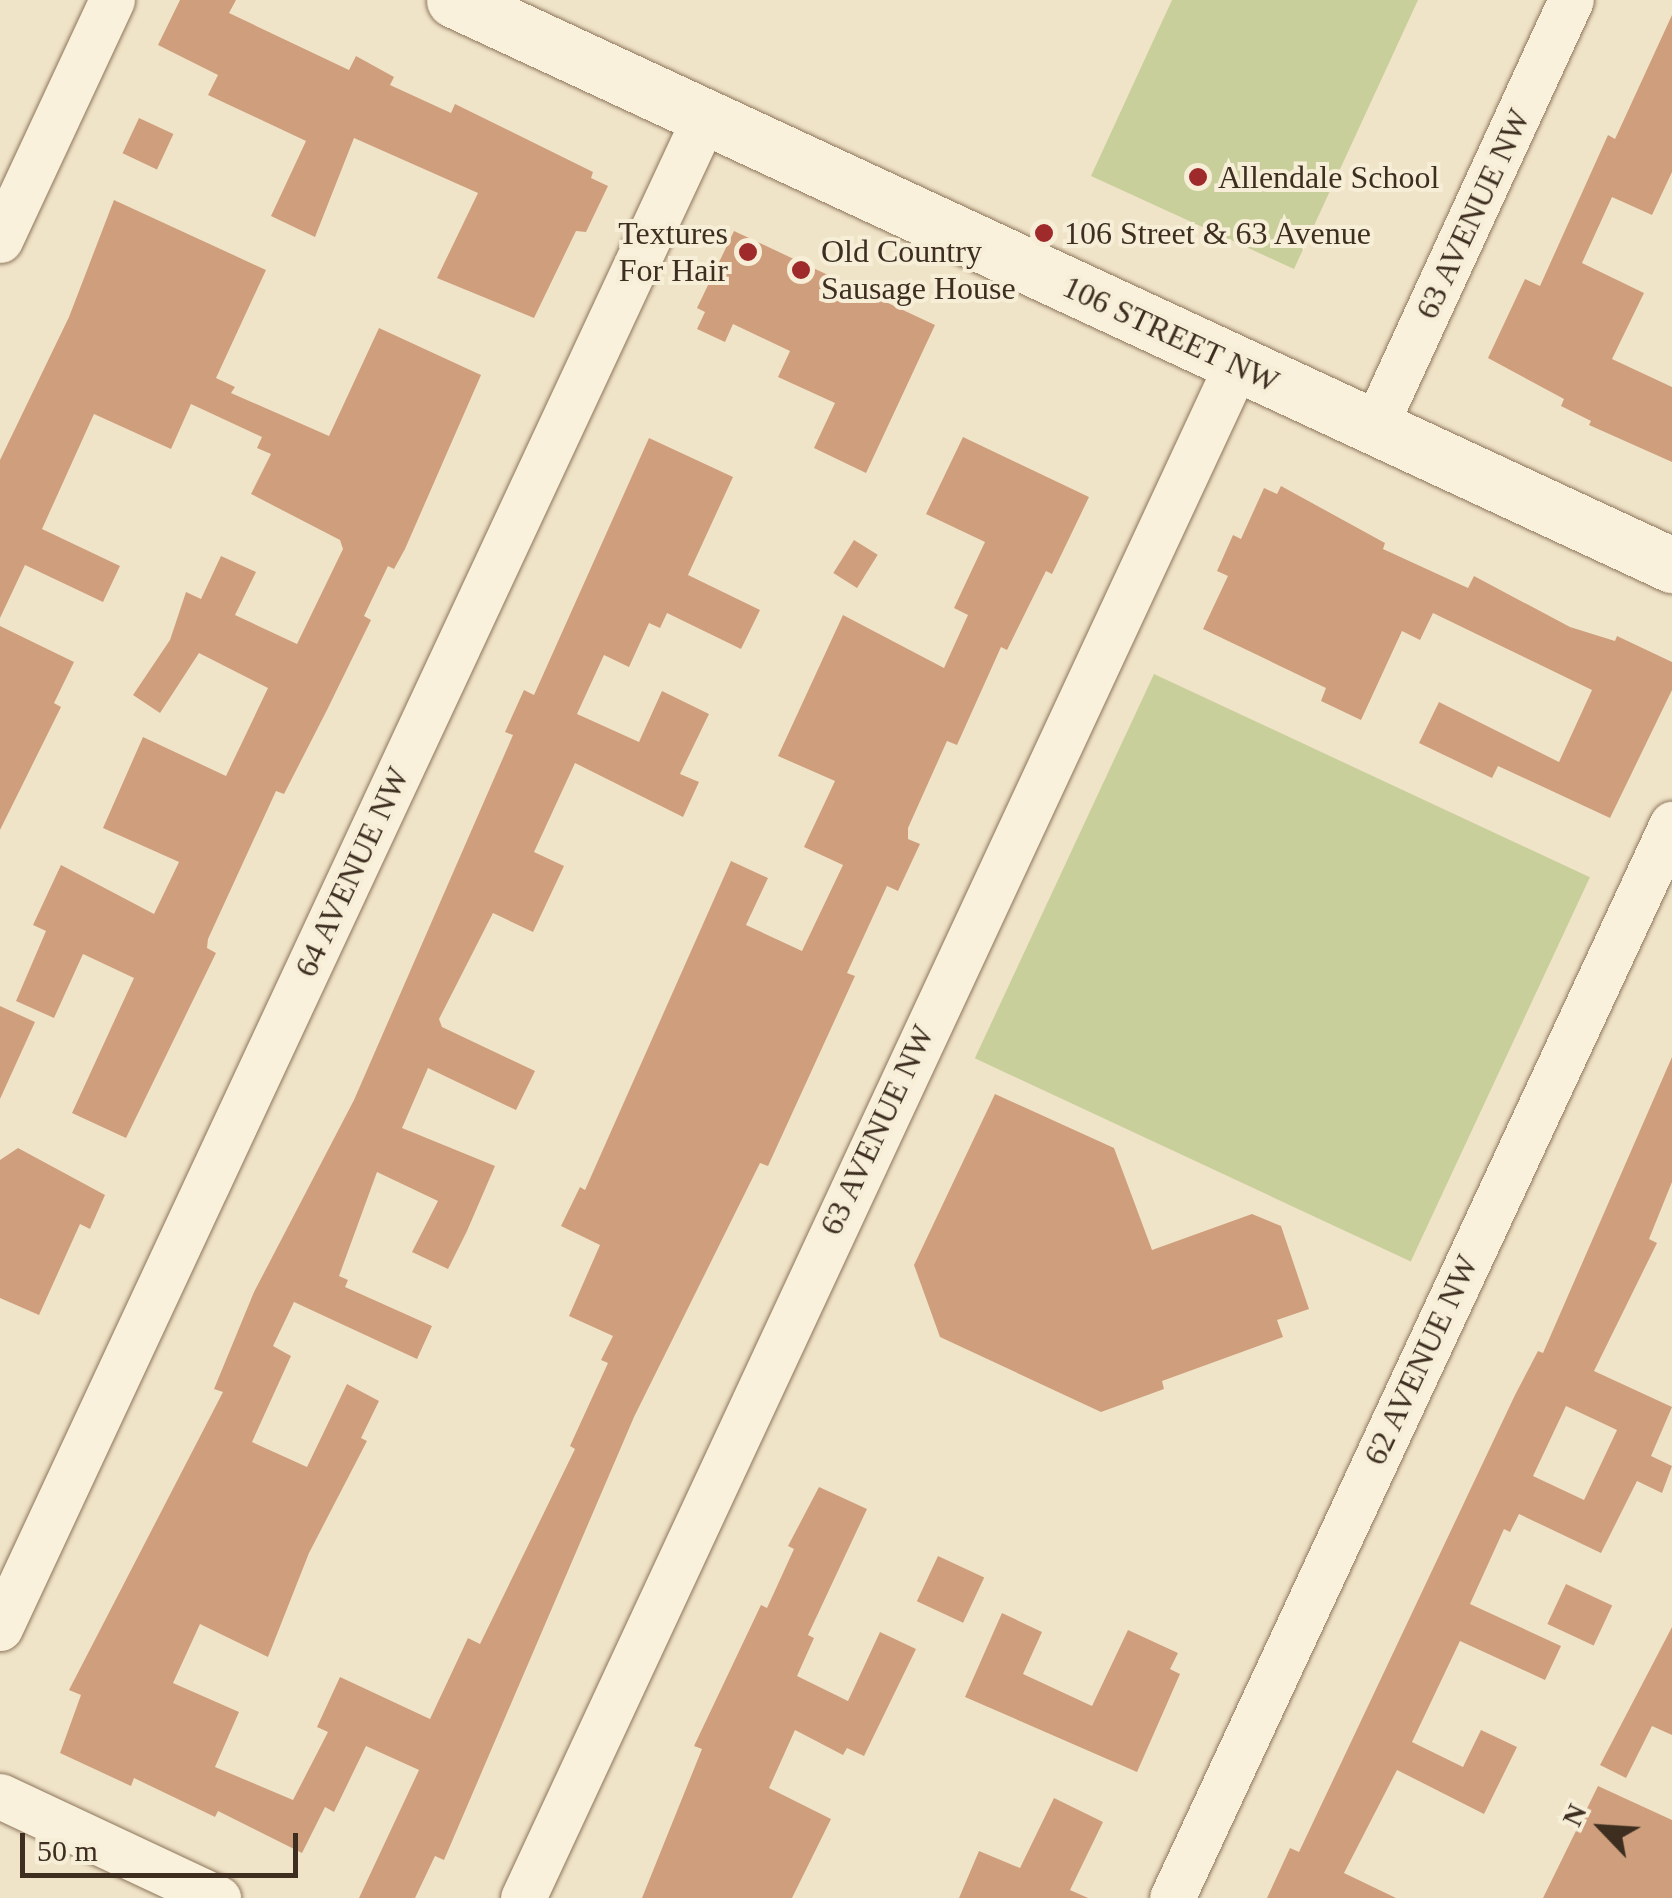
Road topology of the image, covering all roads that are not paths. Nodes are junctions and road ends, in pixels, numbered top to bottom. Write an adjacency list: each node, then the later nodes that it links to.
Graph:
1 (112, 0): 5 (street)
2 (454, 0): 4 (street, 106 STREET NW)
3 (1571, 0): 7 (street, 63 AVENUE NW)
4 (705, 117): 6 (street, 106 STREET NW); 10 (street, 64 AVENUE NW)
5 (0, 240)
6 (1237, 364): 7 (street, 106 STREET NW); 13 (street, 63 AVENUE NW)
7 (1374, 428): 8 (street, 106 STREET NW)
8 (1672, 565)
9 (1672, 824): 14 (street, 62 AVENUE NW)
10 (0, 1628)
11 (0, 1796): 12 (street)
12 (218, 1898)
13 (523, 1898)
14 (1172, 1898)

